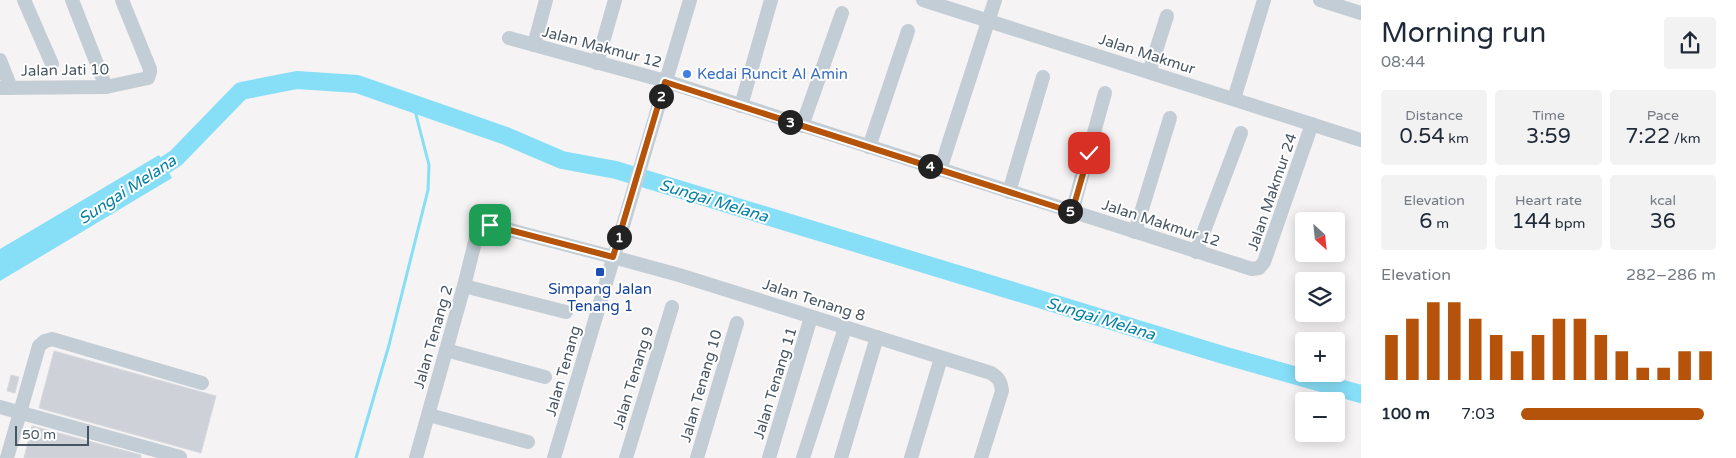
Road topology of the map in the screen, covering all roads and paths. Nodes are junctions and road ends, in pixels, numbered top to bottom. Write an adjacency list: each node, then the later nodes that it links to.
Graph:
1 (24, 0): 21 (street)
2 (72, 0): 25 (street)
3 (122, 0): 25 (street, Jalan Jati 10)
4 (546, 0): 18 (street)
5 (615, 0): 20 (street)
6 (690, 0): 24 (street, Jalan Tenang)
7 (771, 0): 29 (street)
8 (923, 0): 15 (street, Jalan Makmur)
9 (996, 0): 15 (street)
10 (1264, 0): 28 (street)
11 (1327, 1): 12 (street)
12 (1356, 8)
13 (842, 13): 32 (street)
14 (1167, 16): 22 (street)
15 (990, 20): 22 (street, Jalan Makmur); 36 (street)
16 (908, 31): 35 (street)
17 (509, 38): 18 (street, Jalan Makmur 12)
18 (534, 45): 20 (street, Jalan Makmur 12)
19 (0, 60): 26 (street)
20 (597, 63): 24 (street, Jalan Makmur 12)
21 (52, 64)
22 (1149, 72): 28 (street, Jalan Makmur)
23 (1043, 77): 37 (street)
24 (663, 86): 29 (street, Jalan Makmur 12); 41 (street, Jalan Tenang)
25 (106, 87): 26 (street, Jalan Jati 10)
26 (6, 88)
27 (1106, 93): 38 (street)
28 (1234, 99): 31 (street, Jalan Makmur)
29 (741, 106): 32 (street, Jalan Makmur 12)
30 (1170, 118): 40 (street)
31 (1312, 124): 34 (street, Jalan Makmur); 43 (street, Jalan Makmur 24)
32 (802, 126): 35 (street, Jalan Makmur 12)
33 (1240, 133): 42 (street)
34 (1361, 140)
35 (869, 147): 36 (street, Jalan Makmur 12)
36 (940, 170): 37 (street, Jalan Makmur 12)
37 (1009, 192): 38 (street, Jalan Makmur 12)
38 (1072, 212): 40 (street, Jalan Makmur 12)
39 (483, 225): 41 (street, Jalan Tenang 8); 44 (street, Jalan Tenang 2)
40 (1135, 232): 42 (street, Jalan Makmur 12)
41 (615, 251): 47 (street, Jalan Tenang 8); 62 (street, Jalan Tenang)
42 (1196, 252): 43 (street, Jalan Makmur 12)
43 (1259, 268)
44 (464, 286): 46 (street); 51 (street, Jalan Tenang 2)
45 (672, 307): 63 (street, Jalan Tenang 9)
46 (566, 312)
47 (811, 317): 49 (street, Jalan Tenang 8); 65 (street, Jalan Tenang 11)
48 (737, 323): 64 (street, Jalan Tenang 10)
49 (845, 328): 50 (street, Jalan Tenang 8); 66 (street)
50 (877, 337): 52 (street, Jalan Tenang 8); 67 (street)
51 (446, 350): 53 (street); 57 (street, Jalan Tenang 2)
52 (941, 358): 68 (street); 69 (street, Jalan Tenang 8)
53 (545, 377)
54 (202, 383): 56 (street)
55 (0, 407): 56 (street)
56 (19, 413): 59 (street); 60 (street)
57 (429, 415): 58 (street); 61 (street, Jalan Tenang 2)
58 (528, 442)
59 (180, 457)
60 (7, 458)
61 (416, 458)
62 (554, 458)
63 (626, 458)
64 (697, 458)
65 (769, 458)
66 (803, 458)
67 (841, 458)
68 (911, 458)
69 (981, 458)

